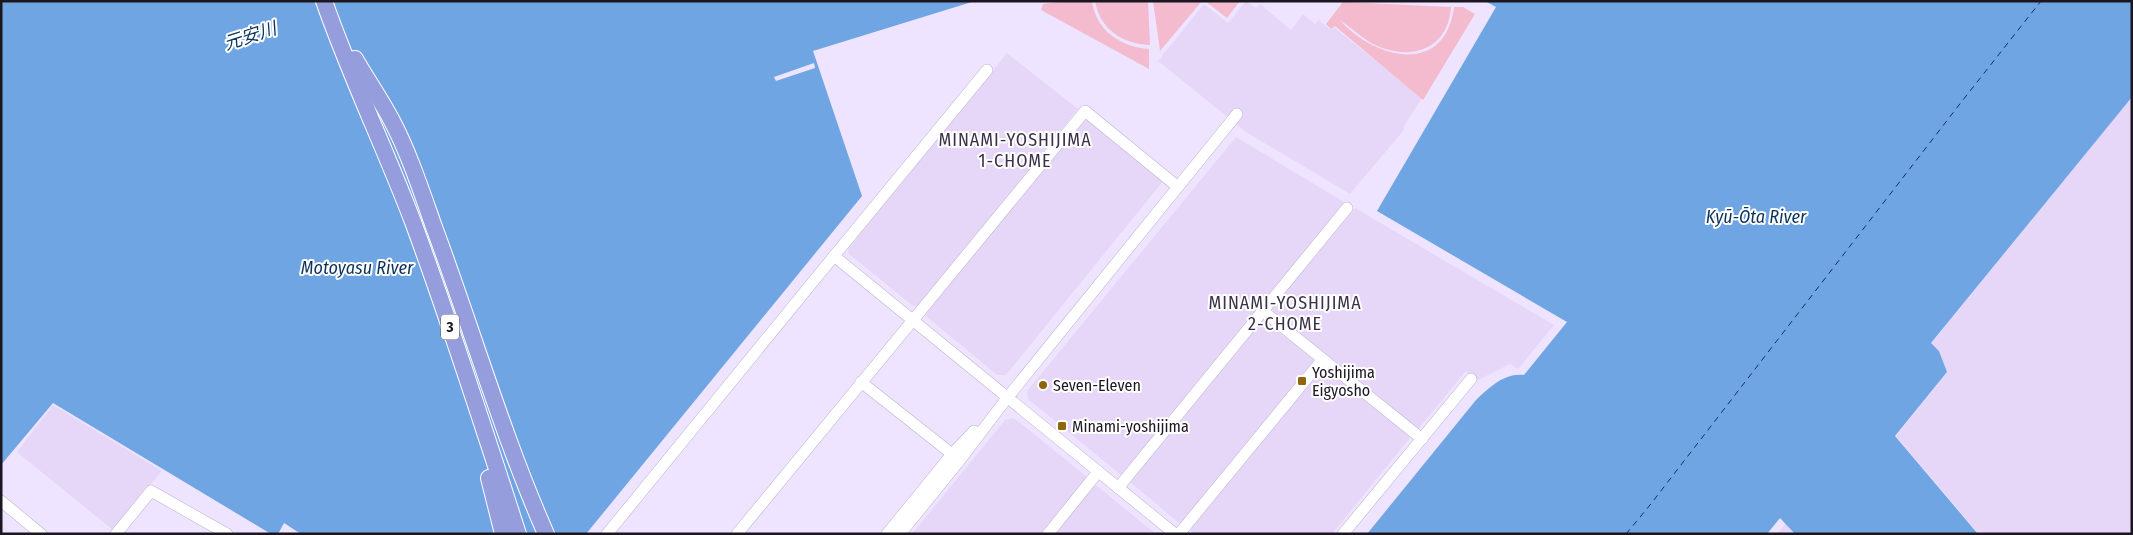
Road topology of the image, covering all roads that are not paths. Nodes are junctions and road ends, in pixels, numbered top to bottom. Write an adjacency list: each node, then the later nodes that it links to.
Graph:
1 (319, 1): 4 (highway)
2 (324, 1): 4 (highway, 3)
3 (332, 1): 4 (highway, 3)
4 (343, 45): 24 (highway); 25 (highway, 3); 26 (highway)
5 (987, 70): 9 (street)
6 (1237, 114): 7 (street)
7 (1178, 187): 11 (street); 15 (street)
8 (1347, 208): 10 (street)
9 (834, 256): 11 (street); 27 (street)
10 (1263, 311): 12 (street); 19 (street)
11 (913, 321): 14 (street); 15 (street)
12 (1322, 360): 16 (street); 33 (street)
13 (1471, 379): 16 (street)
14 (861, 382): 17 (street); 28 (street)
15 (1007, 398): 17 (street); 18 (street); 30 (street)
16 (1422, 439): 34 (street)
17 (952, 454): 29 (street)
18 (1098, 472): 19 (street); 31 (street)
19 (1118, 488): 32 (street)
20 (1, 501): 21 (street)
21 (40, 534)
22 (116, 534): 23 (street)
23 (227, 534)
24 (503, 534)
25 (518, 534)
26 (546, 534)
27 (607, 534)
28 (737, 534)
29 (887, 534)
30 (900, 534)
31 (1048, 534)
32 (1175, 534)
33 (1179, 534)
34 (1343, 534)

